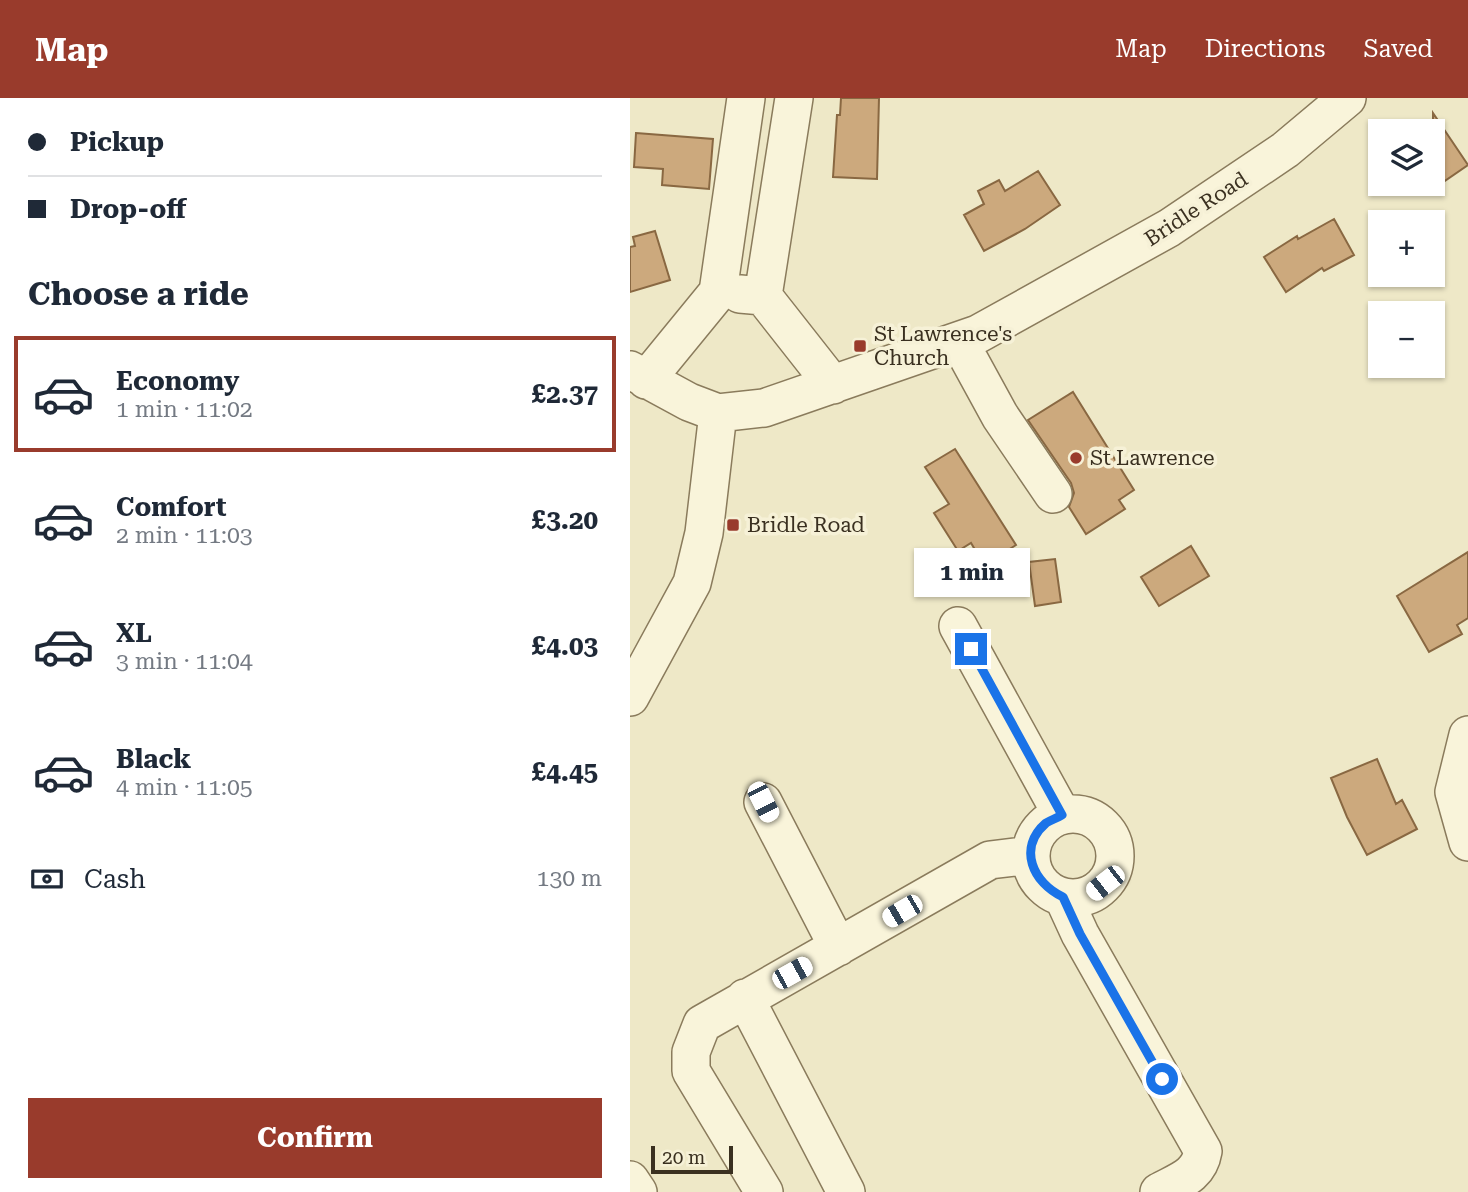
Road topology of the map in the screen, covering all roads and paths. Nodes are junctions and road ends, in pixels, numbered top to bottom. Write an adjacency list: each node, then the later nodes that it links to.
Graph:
1 (746, 98): 4 (street)
2 (794, 98): 5 (street)
3 (1347, 98): 6 (street, Bridle Road)
4 (718, 292): 5 (street); 7 (street)
5 (763, 296): 8 (street)
6 (958, 341): 8 (street, Bridle Road); 10 (street)
7 (638, 375): 9 (street)
8 (833, 385): 9 (street, Bridle Road)
9 (718, 414): 12 (street)
10 (1054, 494)
11 (958, 626): 15 (street)
12 (630, 697)
13 (1468, 735): 16 (street)
14 (763, 802): 19 (street)
15 (1062, 815): 17 (street); 18 (street)
16 (1468, 842)
17 (1031, 855): 18 (street); 19 (street)
18 (1063, 897): 25 (street)
19 (838, 947): 20 (street)
20 (745, 998): 23 (street); 24 (street)
21 (630, 1180): 22 (street)
22 (638, 1192)
23 (764, 1192)
24 (846, 1192)
25 (1158, 1192)

